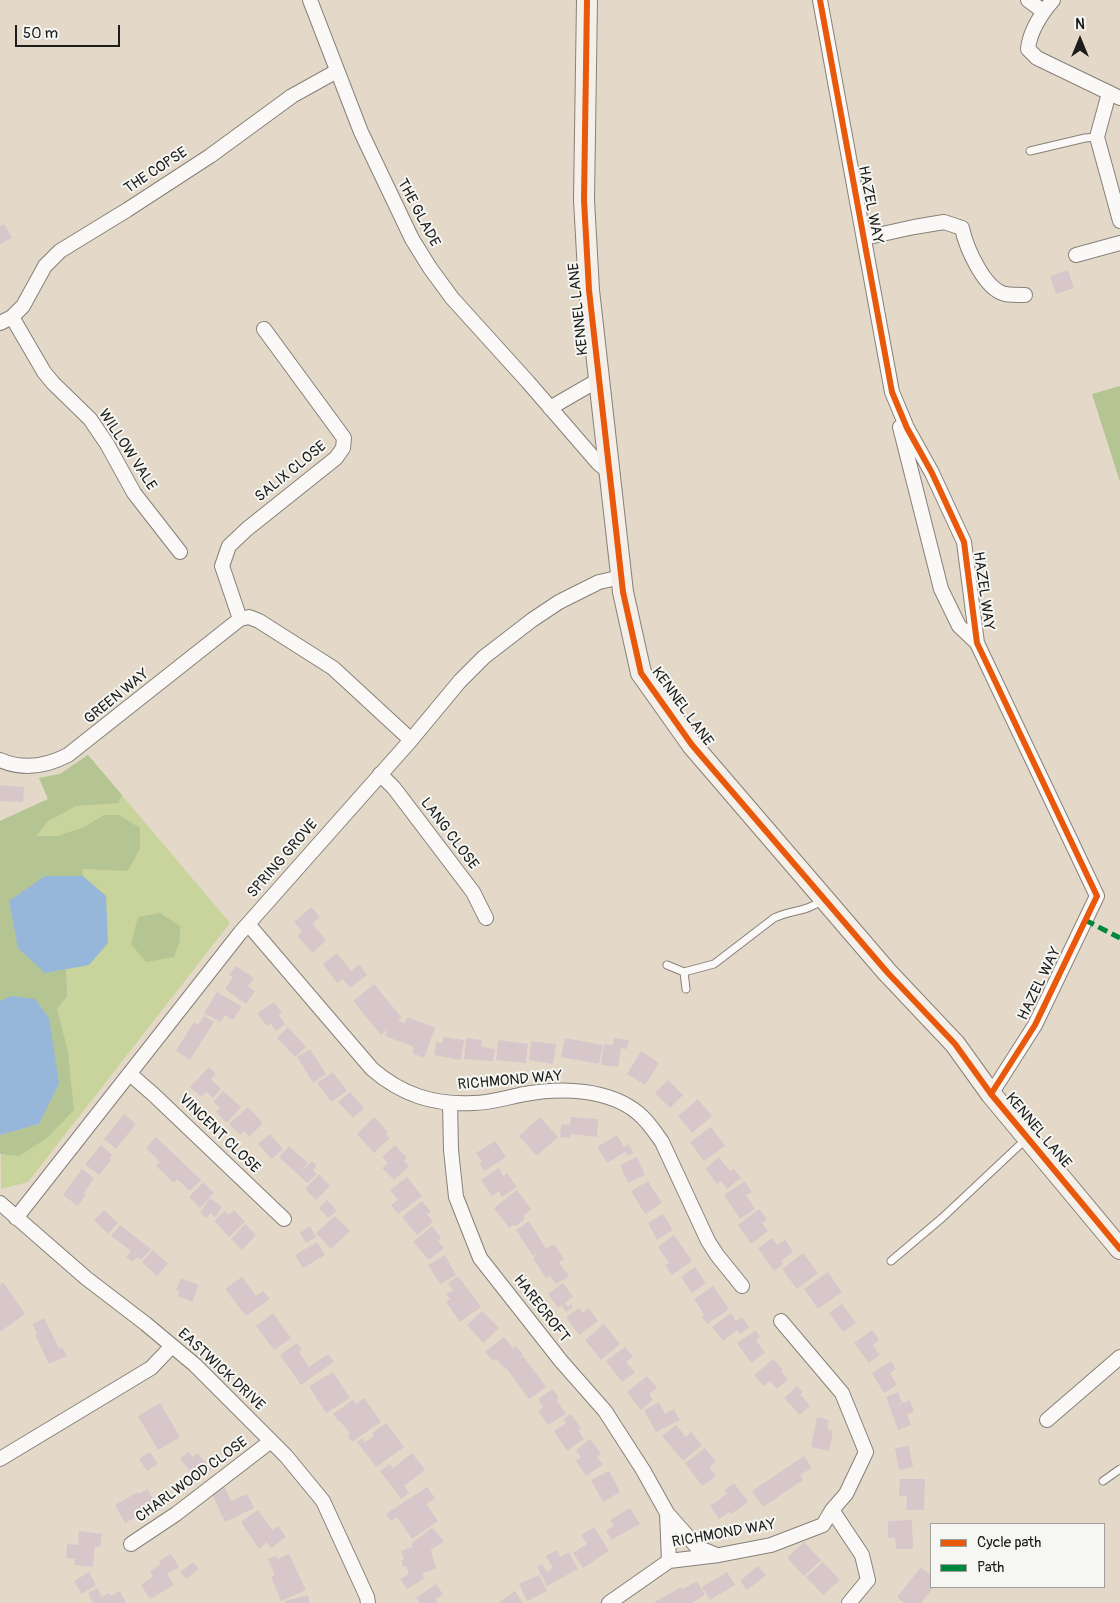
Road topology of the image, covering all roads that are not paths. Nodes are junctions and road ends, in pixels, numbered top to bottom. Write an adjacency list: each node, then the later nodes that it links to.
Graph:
1 (310, 0): 7 (street, THE GLADE)
2 (587, 0): 18 (street, KENNEL LANE)
3 (820, 0): 12 (street, HAZEL WAY)
4 (1028, 0): 6 (street)
5 (1053, 0): 6 (street)
6 (1043, 12): 8 (street)
7 (338, 71): 16 (street, THE COPSE); 20 (street, THE GLADE)
8 (1114, 95): 9 (street)
9 (1097, 137): 10 (lane); 11 (street)
10 (1030, 151)
11 (1120, 221)
12 (864, 238): 15 (street); 19 (street, HAZEL WAY)
13 (1120, 243): 14 (street)
14 (1076, 255)
15 (1025, 295)
16 (6, 320): 22 (street, WILLOW VALE)
17 (264, 329): 24 (street, SALIX CLOSE)
18 (600, 379): 20 (street); 21 (street, KENNEL LANE)
19 (892, 392): 25 (street, HAZEL WAY); 25 (street, HAZEL WAY)
20 (550, 408): 21 (street, THE GLADE)
21 (611, 474): 23 (street, KENNEL LANE)
22 (180, 552)
23 (622, 577): 26 (street, SPRING GROVE); 29 (street, KENNEL LANE)
24 (240, 619): 26 (street); 27 (street, GREEN WAY)
25 (978, 643): 36 (street, HAZEL WAY)
26 (411, 740): 28 (street, SPRING GROVE)
27 (0, 760)
28 (380, 774): 30 (street, LANG CLOSE); 31 (street, SPRING GROVE)
29 (824, 899): 33 (lane); 36 (street, KENNEL LANE)
30 (486, 918)
31 (248, 924): 35 (street, SPRING GROVE); 37 (street, RICHMOND WAY)
32 (667, 965): 33 (lane)
33 (684, 972): 34 (lane)
34 (686, 990)
35 (130, 1074): 40 (street, SPRING GROVE); 41 (street, VINCENT CLOSE)
36 (991, 1094): 38 (street, KENNEL LANE)
37 (450, 1103): 44 (street, RICHMOND WAY); 54 (street, HARECROFT)
38 (1027, 1138): 42 (street, KENNEL LANE); 43 (lane)
39 (0, 1203): 40 (street, EASTWICK DRIVE)
40 (16, 1218): 46 (street, EASTWICK DRIVE)
41 (284, 1219)
42 (1120, 1249)
43 (891, 1261)
44 (742, 1286)
45 (781, 1321): 53 (street, RICHMOND WAY)
46 (172, 1346): 49 (street, EASTWICK DRIVE); 50 (street)
47 (1120, 1357): 48 (street)
48 (1047, 1420)
49 (271, 1441): 55 (street, CHARLWOOD CLOSE); 58 (street, EASTWICK DRIVE)
50 (0, 1458)
51 (1120, 1469): 52 (lane)
52 (1103, 1481)
53 (832, 1510): 56 (street, RICHMOND WAY); 60 (street)
54 (667, 1513): 56 (street, HARECROFT); 57 (street, HARECROFT)
55 (130, 1544)
56 (719, 1555): 57 (street, RICHMOND WAY)
57 (668, 1561): 59 (street, RICHMOND WAY)
58 (368, 1603)
59 (609, 1603)
60 (849, 1603)

